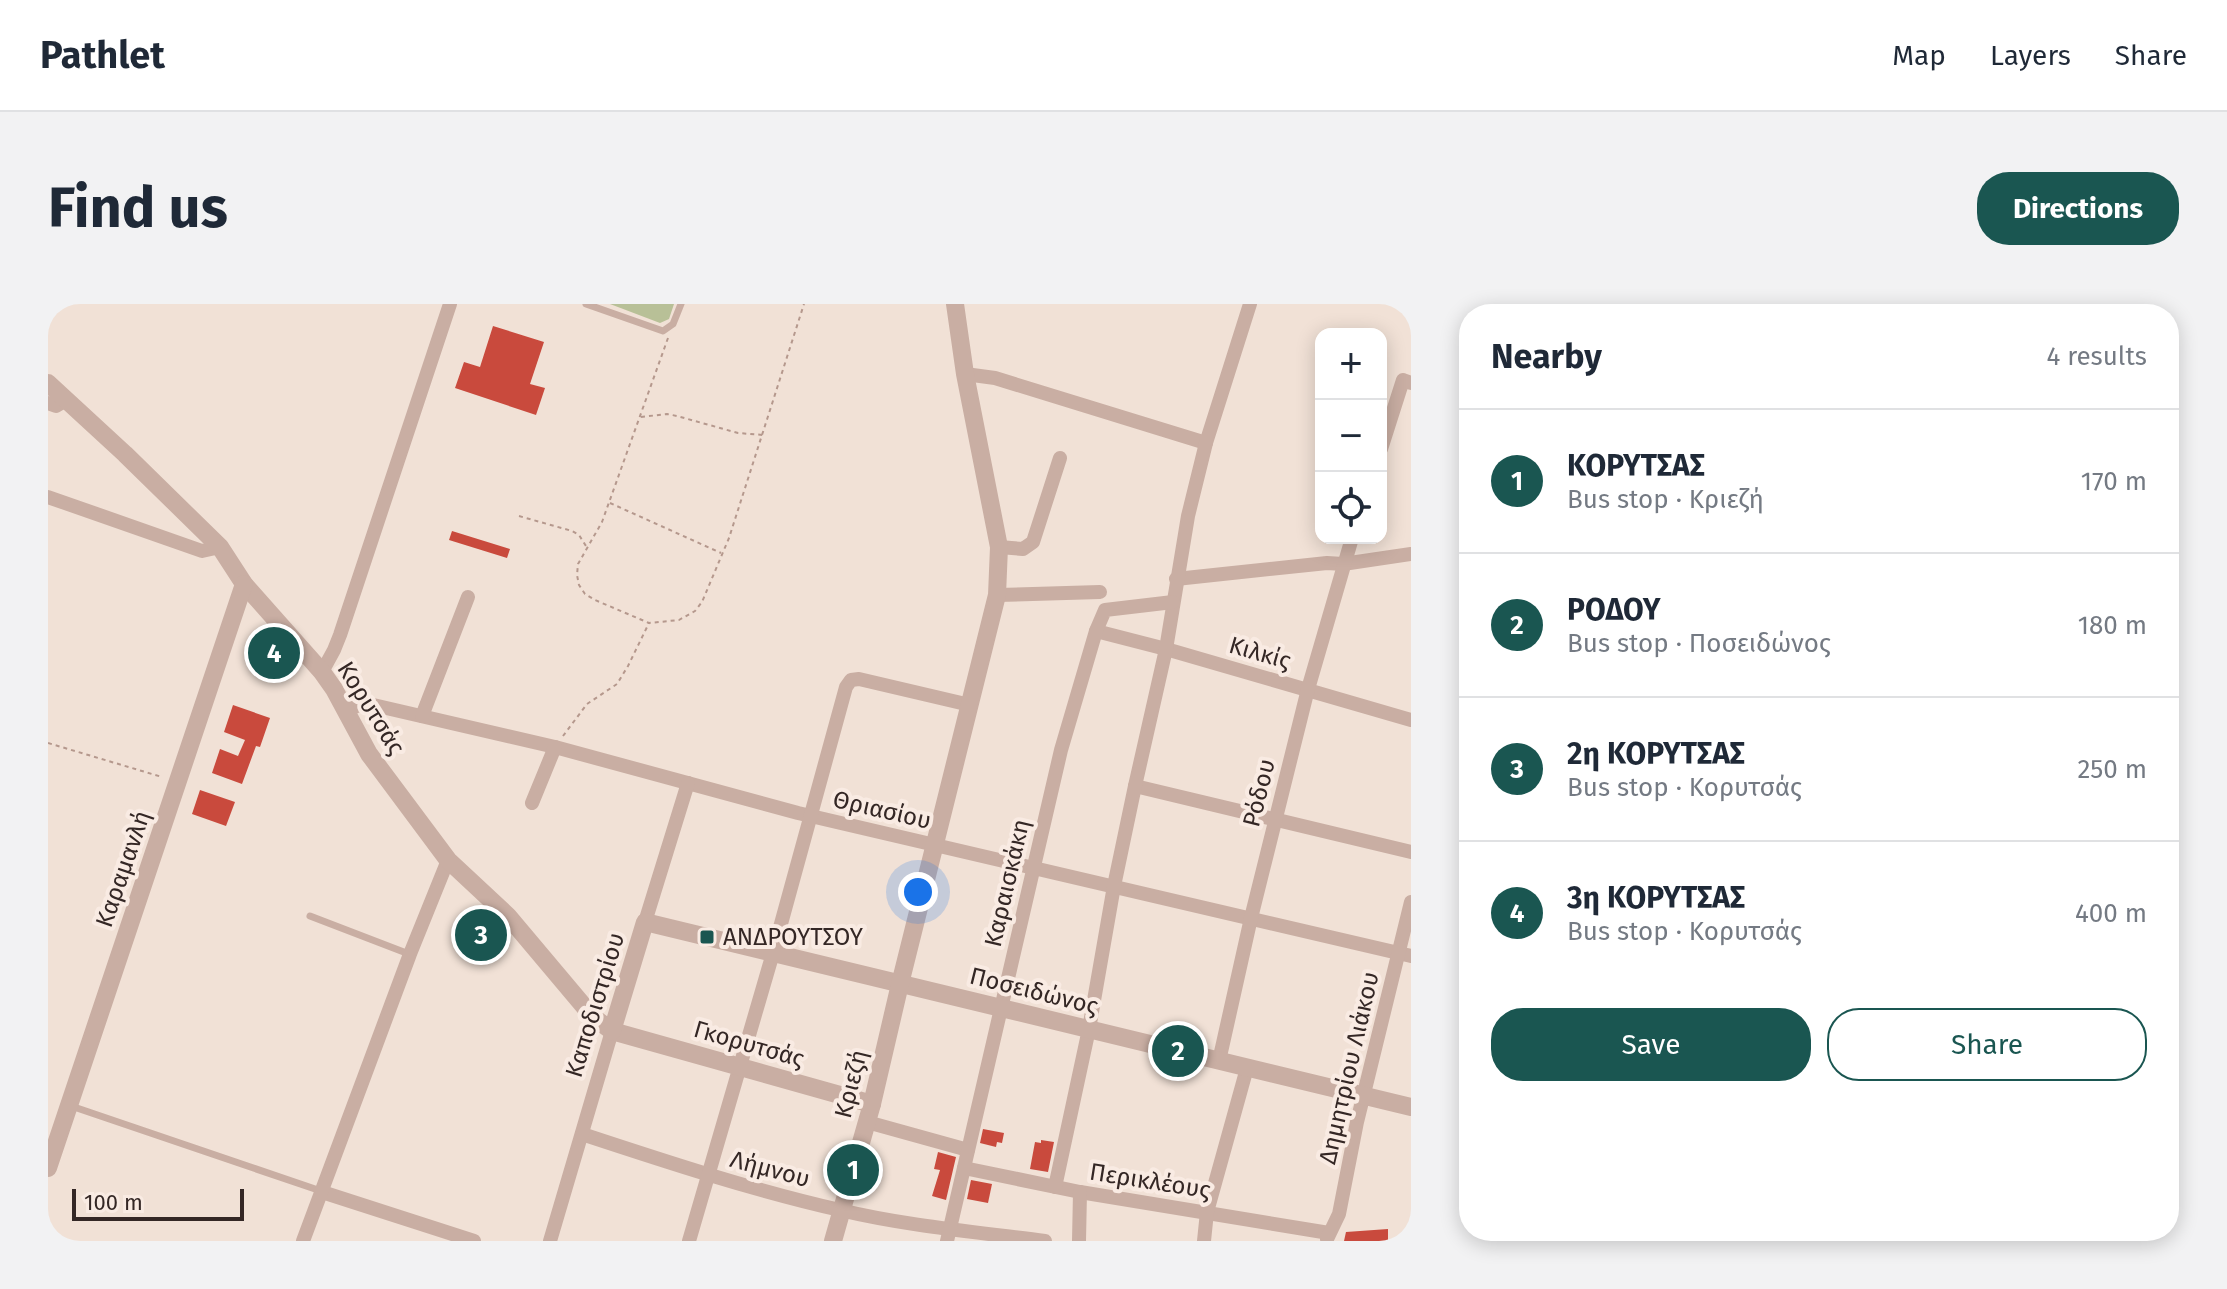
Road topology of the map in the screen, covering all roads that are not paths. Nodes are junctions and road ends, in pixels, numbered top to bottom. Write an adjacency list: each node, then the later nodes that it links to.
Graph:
1 (450, 304): 27 (street)
2 (586, 304): 3 (lane)
3 (681, 304)
4 (955, 304): 6 (street, Κριεζή)
5 (1250, 304): 11 (street)
6 (965, 374): 11 (street); 16 (street, Κριεζή)
7 (1407, 382): 10 (street)
8 (48, 383): 9 (street, Κορυτσάς)
9 (57, 401): 15 (street, Κορυτσάς)
10 (1387, 434)
11 (1206, 443): 19 (street)
12 (1060, 458): 16 (street)
13 (48, 497): 15 (street)
14 (1350, 544): 18 (street, Ρόδου)
15 (220, 547): 20 (street, Κορυτσάς)
16 (999, 547): 22 (street, Κριεζή)
17 (1411, 554): 18 (street)
18 (1343, 564): 19 (street); 28 (street, Ρόδου)
19 (1176, 579): 24 (street)
20 (244, 584): 27 (street, Κορυτσάς); 59 (street, Καραμανλή)
21 (1100, 592): 22 (street)
22 (997, 595): 29 (street, Κριεζή)
23 (468, 597): 31 (street)
24 (1173, 602): 25 (street); 26 (street)
25 (1096, 631): 26 (street, Κιλκίς); 42 (street, Καραισκάκη)
26 (1166, 649): 28 (street, Κιλκίς); 35 (street)
27 (322, 672): 30 (street, Κορυτσάς)
28 (1308, 689): 32 (street, Κιλκίς); 38 (street, Ρόδου)
29 (970, 705): 37 (street); 39 (street, Κριεζή)
30 (345, 711): 31 (street, Θριασίου); 41 (street, Κορυτσάς)
31 (422, 716): 33 (street, Θριασίου)
32 (1411, 720)
33 (555, 747): 34 (street, Θριασίου); 36 (street)
34 (688, 783): 37 (street, Θριασίου); 47 (street, Καποδιστρίου)
35 (1135, 786): 38 (street); 43 (street)
36 (532, 803)
37 (809, 815): 39 (street, Θριασίου); 48 (street)
38 (1275, 820): 40 (street); 46 (street, Ρόδου)
39 (935, 845): 42 (street, Θριασίου); 51 (street, Κριεζή)
40 (1411, 852)
41 (448, 860): 49 (street); 54 (street, Κορυτσάς)
42 (1032, 868): 43 (street, Θριασίου); 52 (street, Καραισκάκη)
43 (1114, 886): 46 (street, Θριασίου); 53 (street)
44 (1411, 902): 50 (street, Δημητρίου Λιάκου)
45 (310, 916): 49 (lane)
46 (1251, 918): 50 (street, Θριασίου); 55 (street, Ρόδου)
47 (645, 922): 48 (street, Ποσειδώνος); 54 (street, Καποδιστρίου)
48 (773, 953): 51 (street, Ποσειδώνος); 56 (street)
49 (410, 954): 68 (street)
50 (1405, 954): 58 (street, Δημητρίου Λιάκου)
51 (900, 984): 52 (street, Ποσειδώνος); 61 (street, Κριεζή)
52 (1000, 1008): 53 (street, Ποσειδώνος); 63 (street, Καραισκάκη)
53 (1089, 1029): 55 (street, Ποσειδώνος); 67 (street)
54 (612, 1031): 56 (street, Γκορυτσάς); 62 (street, Καποδιστρίου)
55 (1219, 1061): 57 (street, Ποσειδώνος)
56 (741, 1066): 61 (street, Γκορυτσάς); 66 (street)
57 (1247, 1068): 58 (street, Ποσειδώνος); 71 (street)
58 (1363, 1096): 60 (street, Ποσειδώνος); 73 (street, Δημητρίου Λιάκου)
59 (69, 1106): 64 (street, Καραμανλή); 68 (lane)
60 (1411, 1107)
61 (870, 1113): 63 (street, Γκορυτσάς); 70 (street, Κριεζή)
62 (582, 1134): 66 (street, Λήμνου); 76 (street, Καποδιστρίου)
63 (968, 1150): 65 (street, Καραισκάκη)
64 (48, 1168)
65 (964, 1168): 67 (street, Περικλέους); 72 (street, Καραισκάκη)
66 (708, 1175): 70 (street, Λήμνου); 77 (street)
67 (1055, 1187): 69 (street, Περικλέους)
68 (322, 1192): 74 (street); 75 (street)
69 (1080, 1192): 71 (street, Περικλέους); 80 (street)
70 (841, 1211): 72 (street, Λήμνου); 78 (street, Κριεζή)
71 (1207, 1212): 73 (street, Περικλέους); 81 (street)
72 (948, 1235): 79 (street, Λήμνου)
73 (1327, 1237)
74 (303, 1241)
75 (474, 1241)
76 (550, 1241)
77 (689, 1241)
78 (833, 1241)
79 (1045, 1241)
80 (1079, 1241)
81 (1204, 1241)

